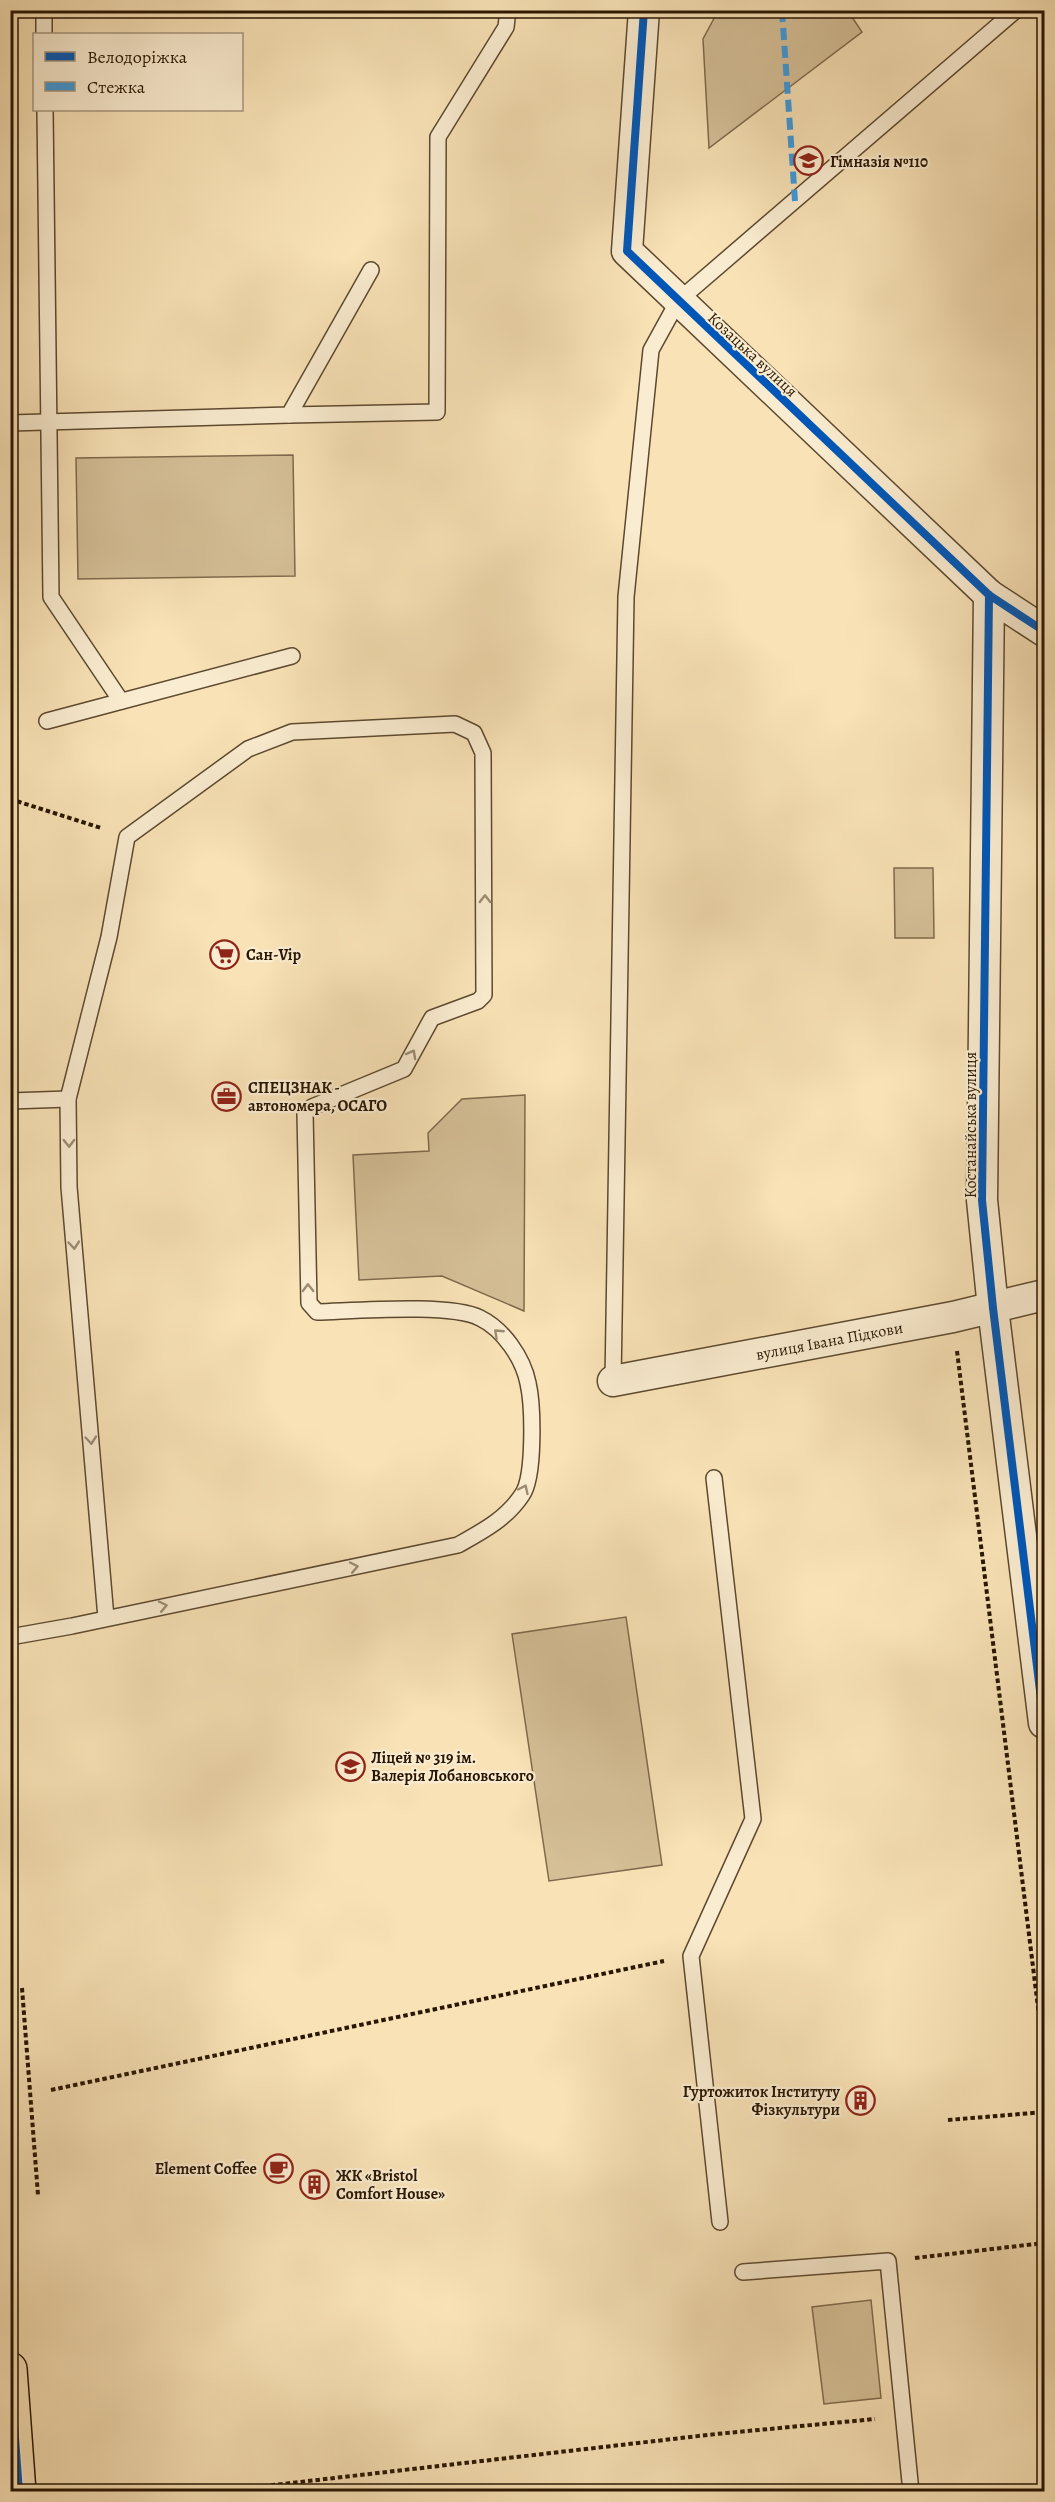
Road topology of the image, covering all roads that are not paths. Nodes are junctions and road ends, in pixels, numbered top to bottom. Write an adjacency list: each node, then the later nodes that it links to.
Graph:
1 (44, 10): 5 (lane)
2 (508, 10): 9 (lane)
3 (644, 10): 8 (street, Козацька вулиця)
4 (1016, 10): 8 (lane)
5 (44, 33)
6 (45, 111): 10 (lane)
7 (371, 270): 9 (lane)
8 (678, 301): 12 (street, Козацька вулиця); 21 (lane)
9 (289, 414): 10 (lane)
10 (48, 422): 11 (lane); 15 (lane)
11 (10, 423)
12 (989, 595): 13 (street, Козацька вулиця); 20 (street, Костанайська вулиця)
13 (1044, 631)
14 (292, 656): 15 (lane)
15 (121, 701): 16 (lane)
16 (47, 721)
17 (68, 1099): 18 (lane); 23 (lane, one-way to 23); 23 (lane, one-way to 17)
18 (10, 1101)
19 (1044, 1295): 20 (street, вулиця Івана Підкови)
20 (993, 1308): 21 (street, вулиця Івана Підкови); 25 (street, Костанайська вулиця)
21 (613, 1381)
22 (714, 1478): 26 (lane)
23 (105, 1618): 24 (lane)
24 (10, 1637)
25 (1044, 1723)
26 (720, 2222)
27 (743, 2272): 30 (lane)
28 (10, 2369): 29 (main road)
29 (19, 2492)
30 (911, 2492)

